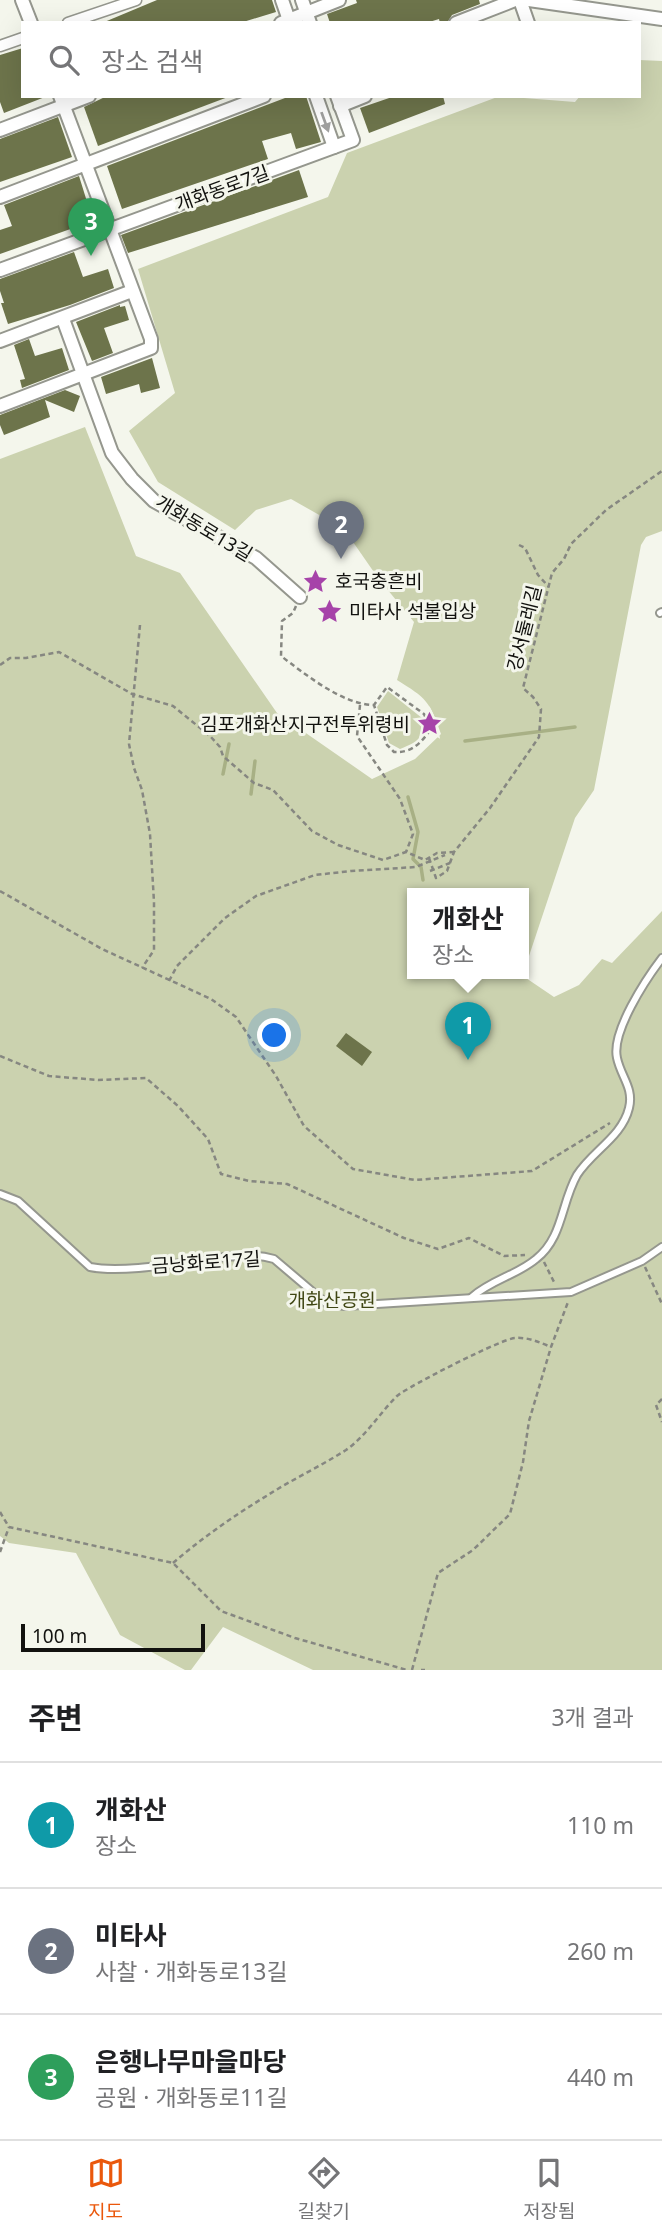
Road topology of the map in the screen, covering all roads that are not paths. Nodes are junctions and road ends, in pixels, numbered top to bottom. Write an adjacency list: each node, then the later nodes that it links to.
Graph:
1 (22, 0): 10 (street)
2 (136, 0): 11 (street)
3 (282, 0): 12 (street)
4 (302, 0): 8 (street)
5 (339, 0): 8 (street)
6 (517, 0): 13 (street); 14 (street)
7 (529, 0): 9 (street)
8 (308, 18)
9 (662, 19)
10 (30, 21)
11 (74, 21)
12 (287, 21)
13 (461, 21)
14 (527, 21)
15 (21, 39): 16 (street)
16 (0, 46)
17 (259, 98): 23 (street)
18 (317, 98): 22 (street, one-way to 22)
19 (62, 101): 21 (street); 23 (street)
20 (338, 101): 22 (street, 개화동로7길)
21 (0, 130)
22 (334, 147): 25 (street, 개화동로7길)
23 (86, 166): 24 (street); 25 (street)
24 (0, 197)
25 (109, 229): 26 (street, 개화동로7길); 27 (street)
26 (0, 270)
27 (132, 291): 28 (street); 30 (street)
28 (63, 318): 29 (street); 30 (street, 개화동로13길)
29 (0, 341)
30 (82, 376): 31 (street); 32 (street, 개화동로13길)
31 (0, 406)
32 (300, 597)
33 (662, 958): 36 (lane)
34 (0, 1194): 36 (lane, 금낭화로17길)
35 (662, 1247): 36 (lane, 금낭화로17길)
36 (472, 1297)

